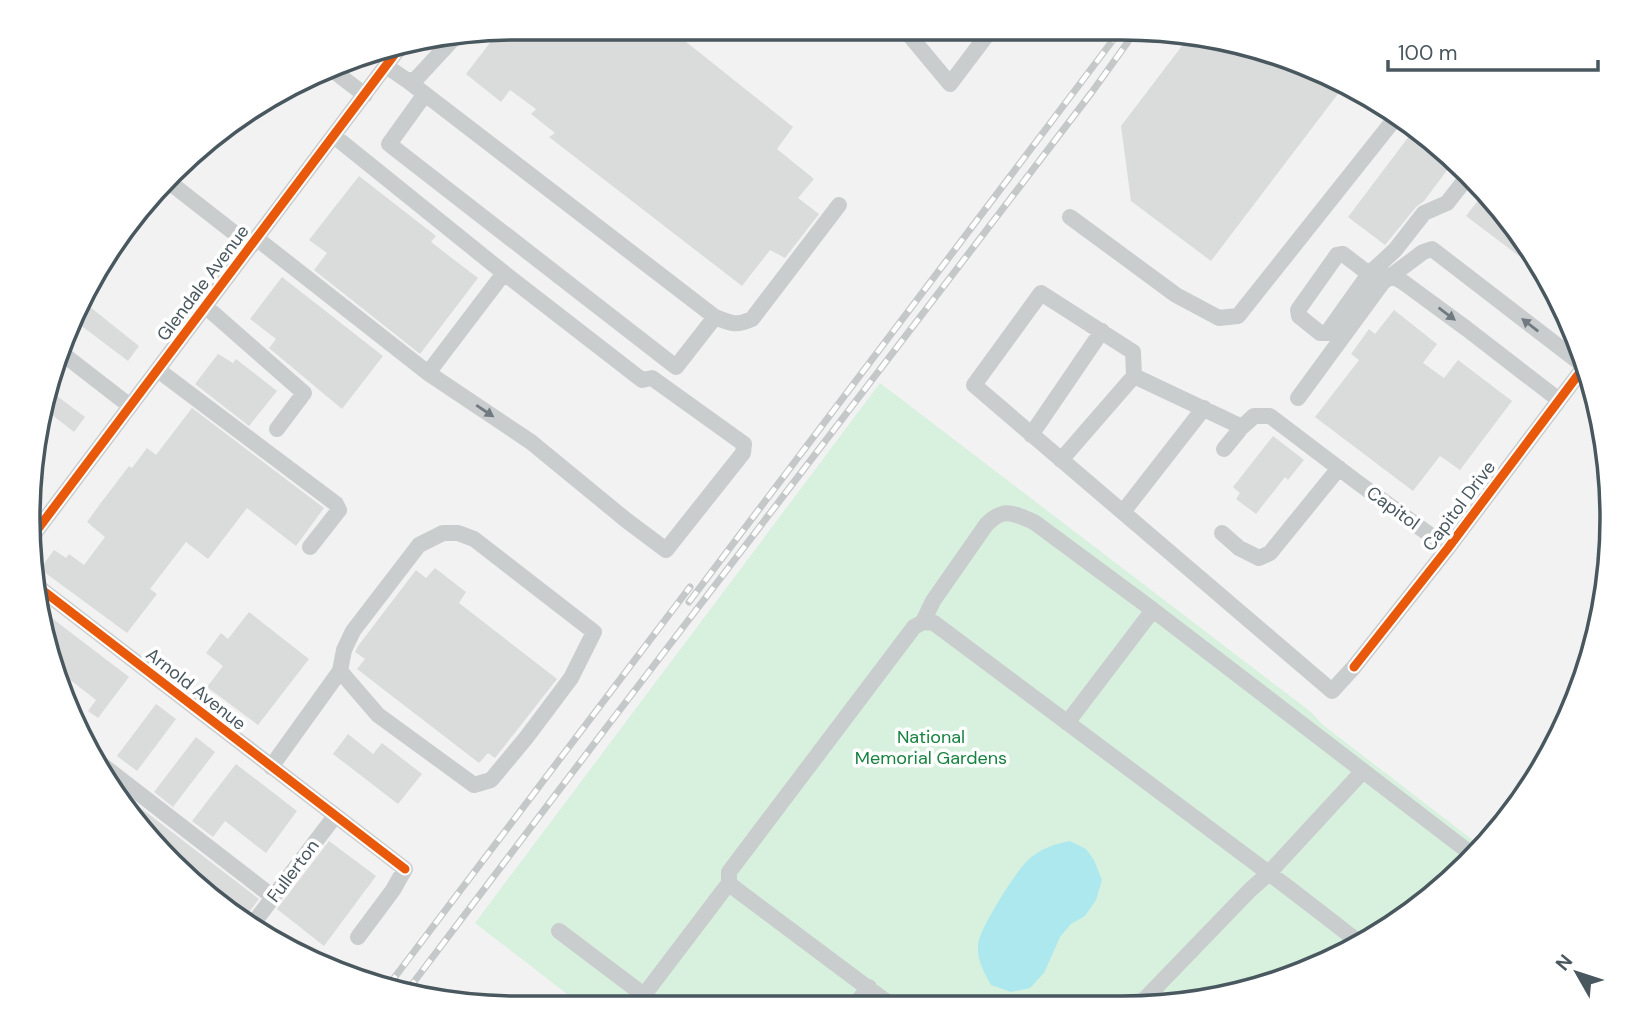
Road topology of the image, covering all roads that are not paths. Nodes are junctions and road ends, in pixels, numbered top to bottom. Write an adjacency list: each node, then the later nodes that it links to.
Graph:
1 (913, 40): 2 (street)
2 (983, 40)
3 (447, 45): 7 (street)
4 (392, 58): 5 (street, Glendale Avenue)
5 (386, 66): 7 (street); 9 (street, Glendale Avenue)
6 (339, 75): 9 (street)
7 (408, 81): 8 (street)
8 (425, 94): 21 (street); 21 (street)
9 (365, 95): 11 (street, Glendale Avenue)
10 (1391, 124): 15 (street)
11 (334, 136): 16 (street, Glendale Avenue); 17 (street)
12 (1463, 183): 18 (street)
13 (175, 186): 16 (street)
14 (839, 205): 21 (street)
15 (1070, 217)
16 (254, 242): 20 (street, Glendale Avenue); 26 (street)
17 (504, 273): 26 (street); 26 (street, one-way to 17)
18 (1369, 274): 18 (street)
19 (1391, 275): 23 (street, one-way to 19); 29 (street); 30 (street, one-way to 30)
20 (205, 306): 25 (street, Glendale Avenue); 34 (street)
21 (715, 317)
22 (1102, 331): 28 (street); 35 (street); 35 (street)
23 (1570, 354)
24 (68, 358): 31 (street)
25 (158, 370): 31 (street, Glendale Avenue); 42 (street)
26 (428, 373)
27 (1577, 375): 30 (street, Capitol Drive)
28 (1134, 376): 32 (street); 37 (street)
29 (1298, 398)
30 (1559, 400): 43 (street, Capitol Drive)
31 (130, 406): 40 (street, Glendale Avenue)
32 (1204, 408): 33 (street); 39 (street)
33 (1242, 426): 36 (street); 38 (street, Capitol)
34 (276, 429)
35 (1031, 435): 37 (street)
36 (1224, 449)
37 (1061, 460): 39 (street)
38 (1339, 468): 41 (street); 43 (street, Capitol)
39 (1123, 512): 43 (street, Capitol Drive)
40 (40, 526)
41 (1222, 533)
42 (310, 547)
43 (1448, 548)
44 (46, 593): 49 (street, Arnold Avenue)
45 (1153, 610): 46 (street); 48 (street); 50 (street)
46 (923, 622): 48 (street); 55 (street)
47 (340, 671): 47 (street); 49 (street)
48 (1067, 723): 54 (street)
49 (271, 767): 52 (street, Arnold Avenue)
50 (1363, 771): 53 (street); 54 (street)
51 (116, 776): 56 (street)
52 (335, 816): 56 (street, Fullerton); 59 (street, Arnold Avenue)
53 (1466, 850)
54 (1268, 874): 60 (street); 62 (street)
55 (729, 883): 61 (street); 64 (street)
56 (273, 897): 57 (street, Fullerton)
57 (257, 918)
58 (559, 931): 63 (street)
59 (358, 937)
60 (1352, 937)
61 (869, 987): 65 (street); 66 (street)
62 (1148, 995)
63 (646, 996)
64 (654, 996)
65 (862, 996)
66 (880, 996)

